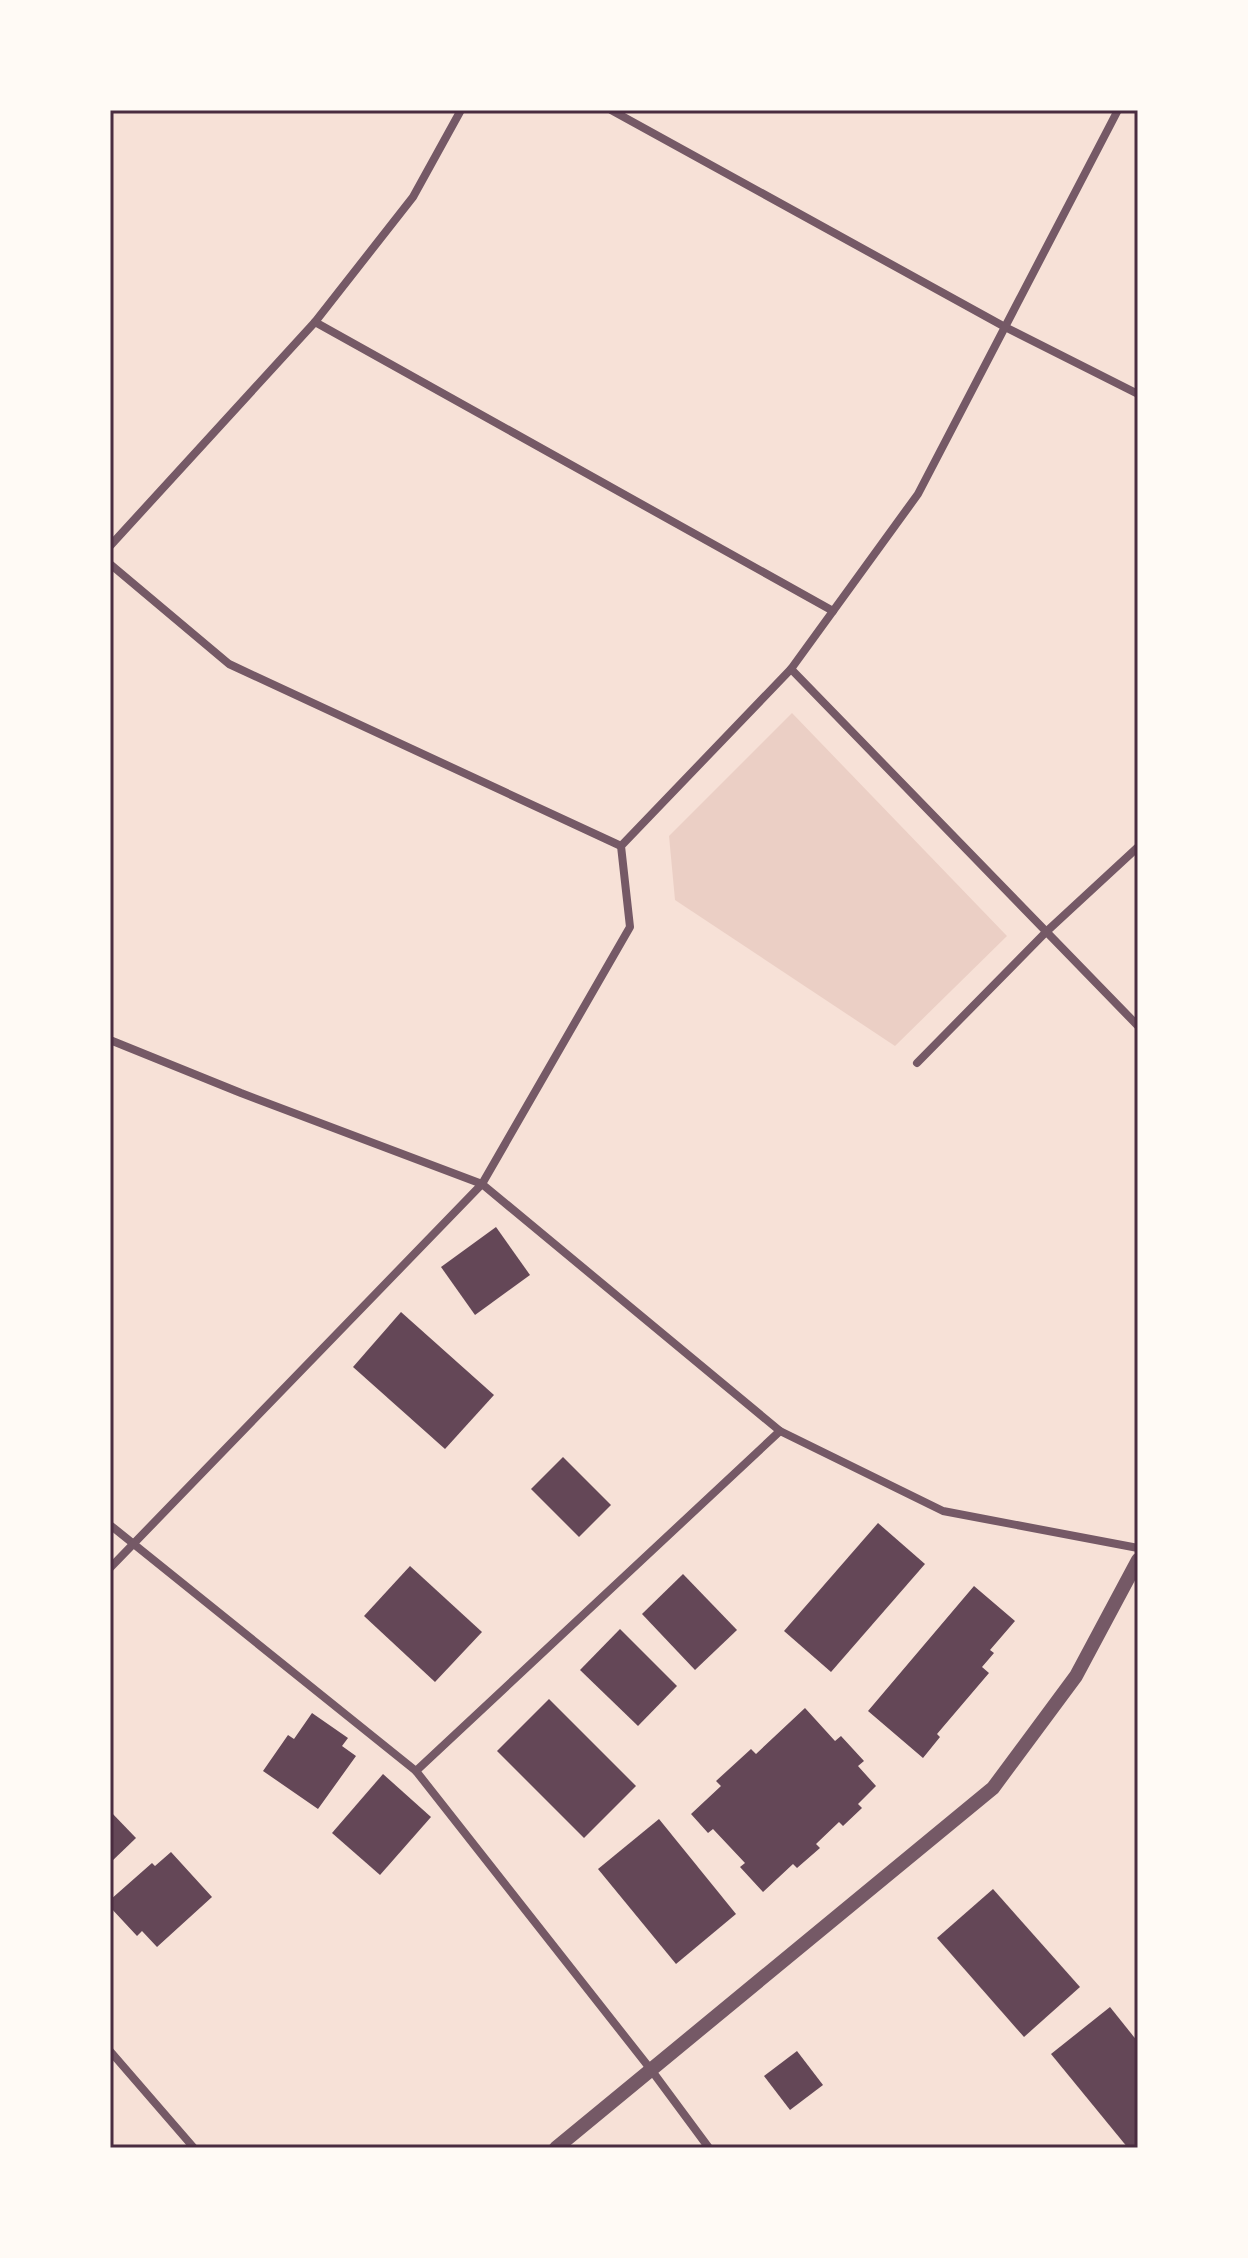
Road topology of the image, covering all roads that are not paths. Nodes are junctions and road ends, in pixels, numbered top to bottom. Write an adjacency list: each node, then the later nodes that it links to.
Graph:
1 (461, 110): 4 (street)
2 (611, 110): 5 (street)
3 (1118, 110): 5 (street)
4 (315, 322): 7 (street); 9 (street)
5 (1005, 327): 6 (street); 9 (street)
6 (1138, 394)
7 (110, 546)
8 (110, 564): 11 (street)
9 (833, 611): 10 (street)
10 (791, 669): 11 (street); 13 (street)
11 (621, 846): 17 (street)
12 (1138, 847): 13 (street)
13 (1046, 932): 14 (street); 16 (street)
14 (1138, 1026)
15 (110, 1040): 17 (street)
16 (917, 1063)
17 (482, 1184): 18 (street); 20 (street)
18 (780, 1431): 21 (street); 24 (street)
19 (110, 1525): 20 (street)
20 (135, 1543): 23 (street); 24 (street)
21 (1138, 1548)
22 (1138, 1560): 26 (street)
23 (110, 1568)
24 (416, 1771): 26 (street)
25 (112, 2056): 27 (street)
26 (652, 2071): 28 (street); 29 (street)
27 (194, 2148)
28 (556, 2148)
29 (709, 2148)

